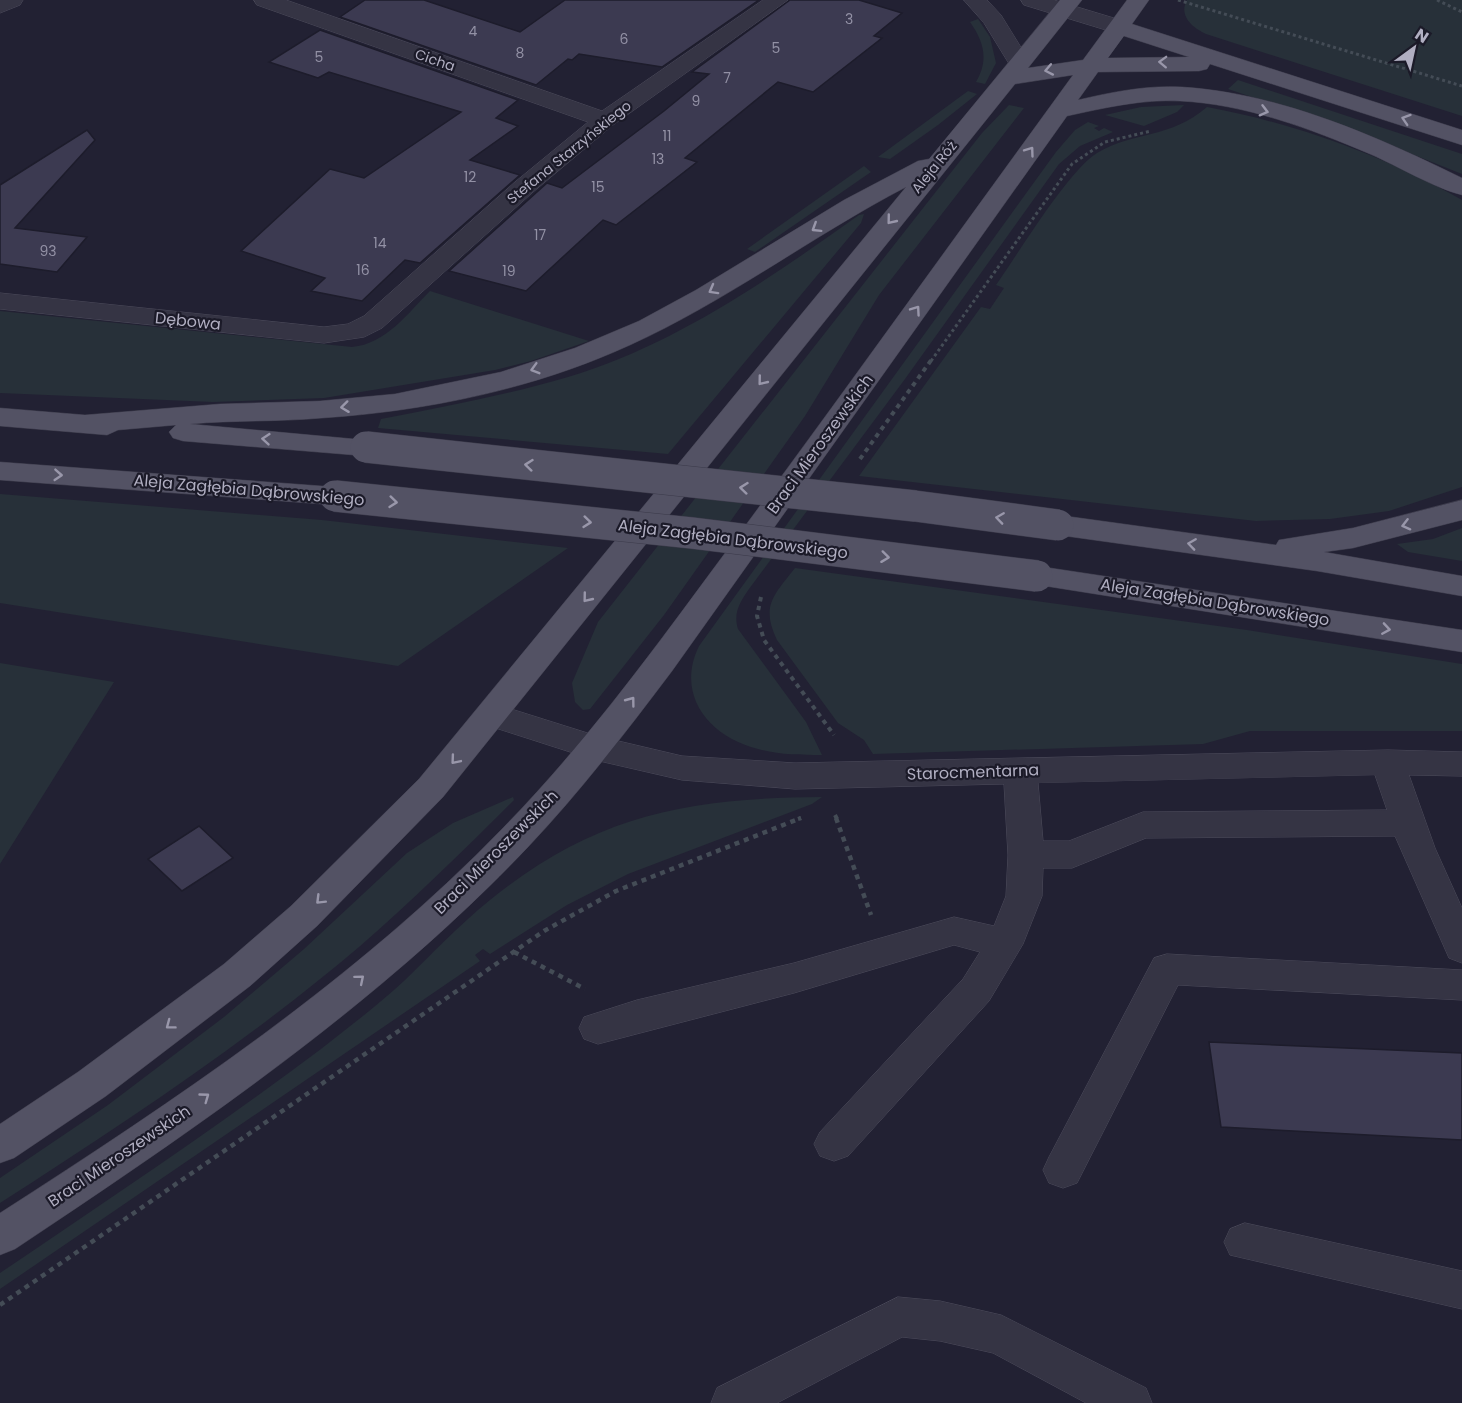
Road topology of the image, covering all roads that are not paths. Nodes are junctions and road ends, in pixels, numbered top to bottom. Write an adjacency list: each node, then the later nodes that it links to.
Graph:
1 (12, 0): 8 (street)
2 (265, 0): 14 (street, Cicha)
3 (777, 0): 14 (street, Stefana Starzyńskiego)
4 (975, 0): 12 (street)
5 (1032, 0): 7 (street)
6 (1138, 0): 9 (main road)
7 (1067, 5): 9 (street); 12 (main road, Aleja Róż)
8 (0, 7)
9 (1119, 27): 10 (main road); 11 (main road)
10 (1092, 65): 11 (main road, one-way to 10); 12 (main road, one-way to 12); 13 (main road)
11 (1243, 66): 15 (main road, one-way to 11)
12 (1013, 71): 16 (main road, Aleja Róż)
13 (1058, 111): 17 (main road, one-way to 17); 28 (main road, Braci Mieroszewskich, one-way to 13)
14 (604, 120): 19 (street, Stefana Starzyńskiego)
15 (1462, 138)
16 (940, 158): 21 (main road, one-way to 21); 27 (main road, Aleja Róż, one-way to 27)
17 (1462, 188)
18 (0, 301): 19 (street, Dębowa)
19 (374, 322)
20 (0, 417): 21 (main road)
21 (85, 424): 24 (main road, one-way to 21, bridge)
22 (0, 471): 26 (main road, Aleja Zagłębia Dąbrowskiego, one-way to 26, bridge)
23 (1462, 510): 24 (main road, one-way to 24)
24 (1250, 552): 25 (main road)
25 (1462, 586)
26 (1462, 641)
27 (492, 715): 28 (street, Starocmentarna); 39 (main road, one-way to 39)
28 (595, 748): 31 (street, Starocmentarna); 41 (main road, Braci Mieroszewskich, one-way to 28)
29 (1388, 762): 30 (street, Starocmentarna); 31 (street, Starocmentarna); 32 (street)
30 (1462, 764)
31 (1020, 770): 33 (street)
32 (1408, 822): 33 (street); 35 (street)
33 (1026, 855): 34 (street)
34 (1005, 944): 37 (street); 38 (street)
35 (1462, 948)
36 (1462, 985): 40 (street)
37 (598, 1028)
38 (834, 1144)
39 (0, 1146)
40 (1063, 1170)
41 (0, 1236)
42 (1245, 1242): 43 (street)
43 (1462, 1290)
44 (733, 1403): 45 (street)
45 (1130, 1403)

